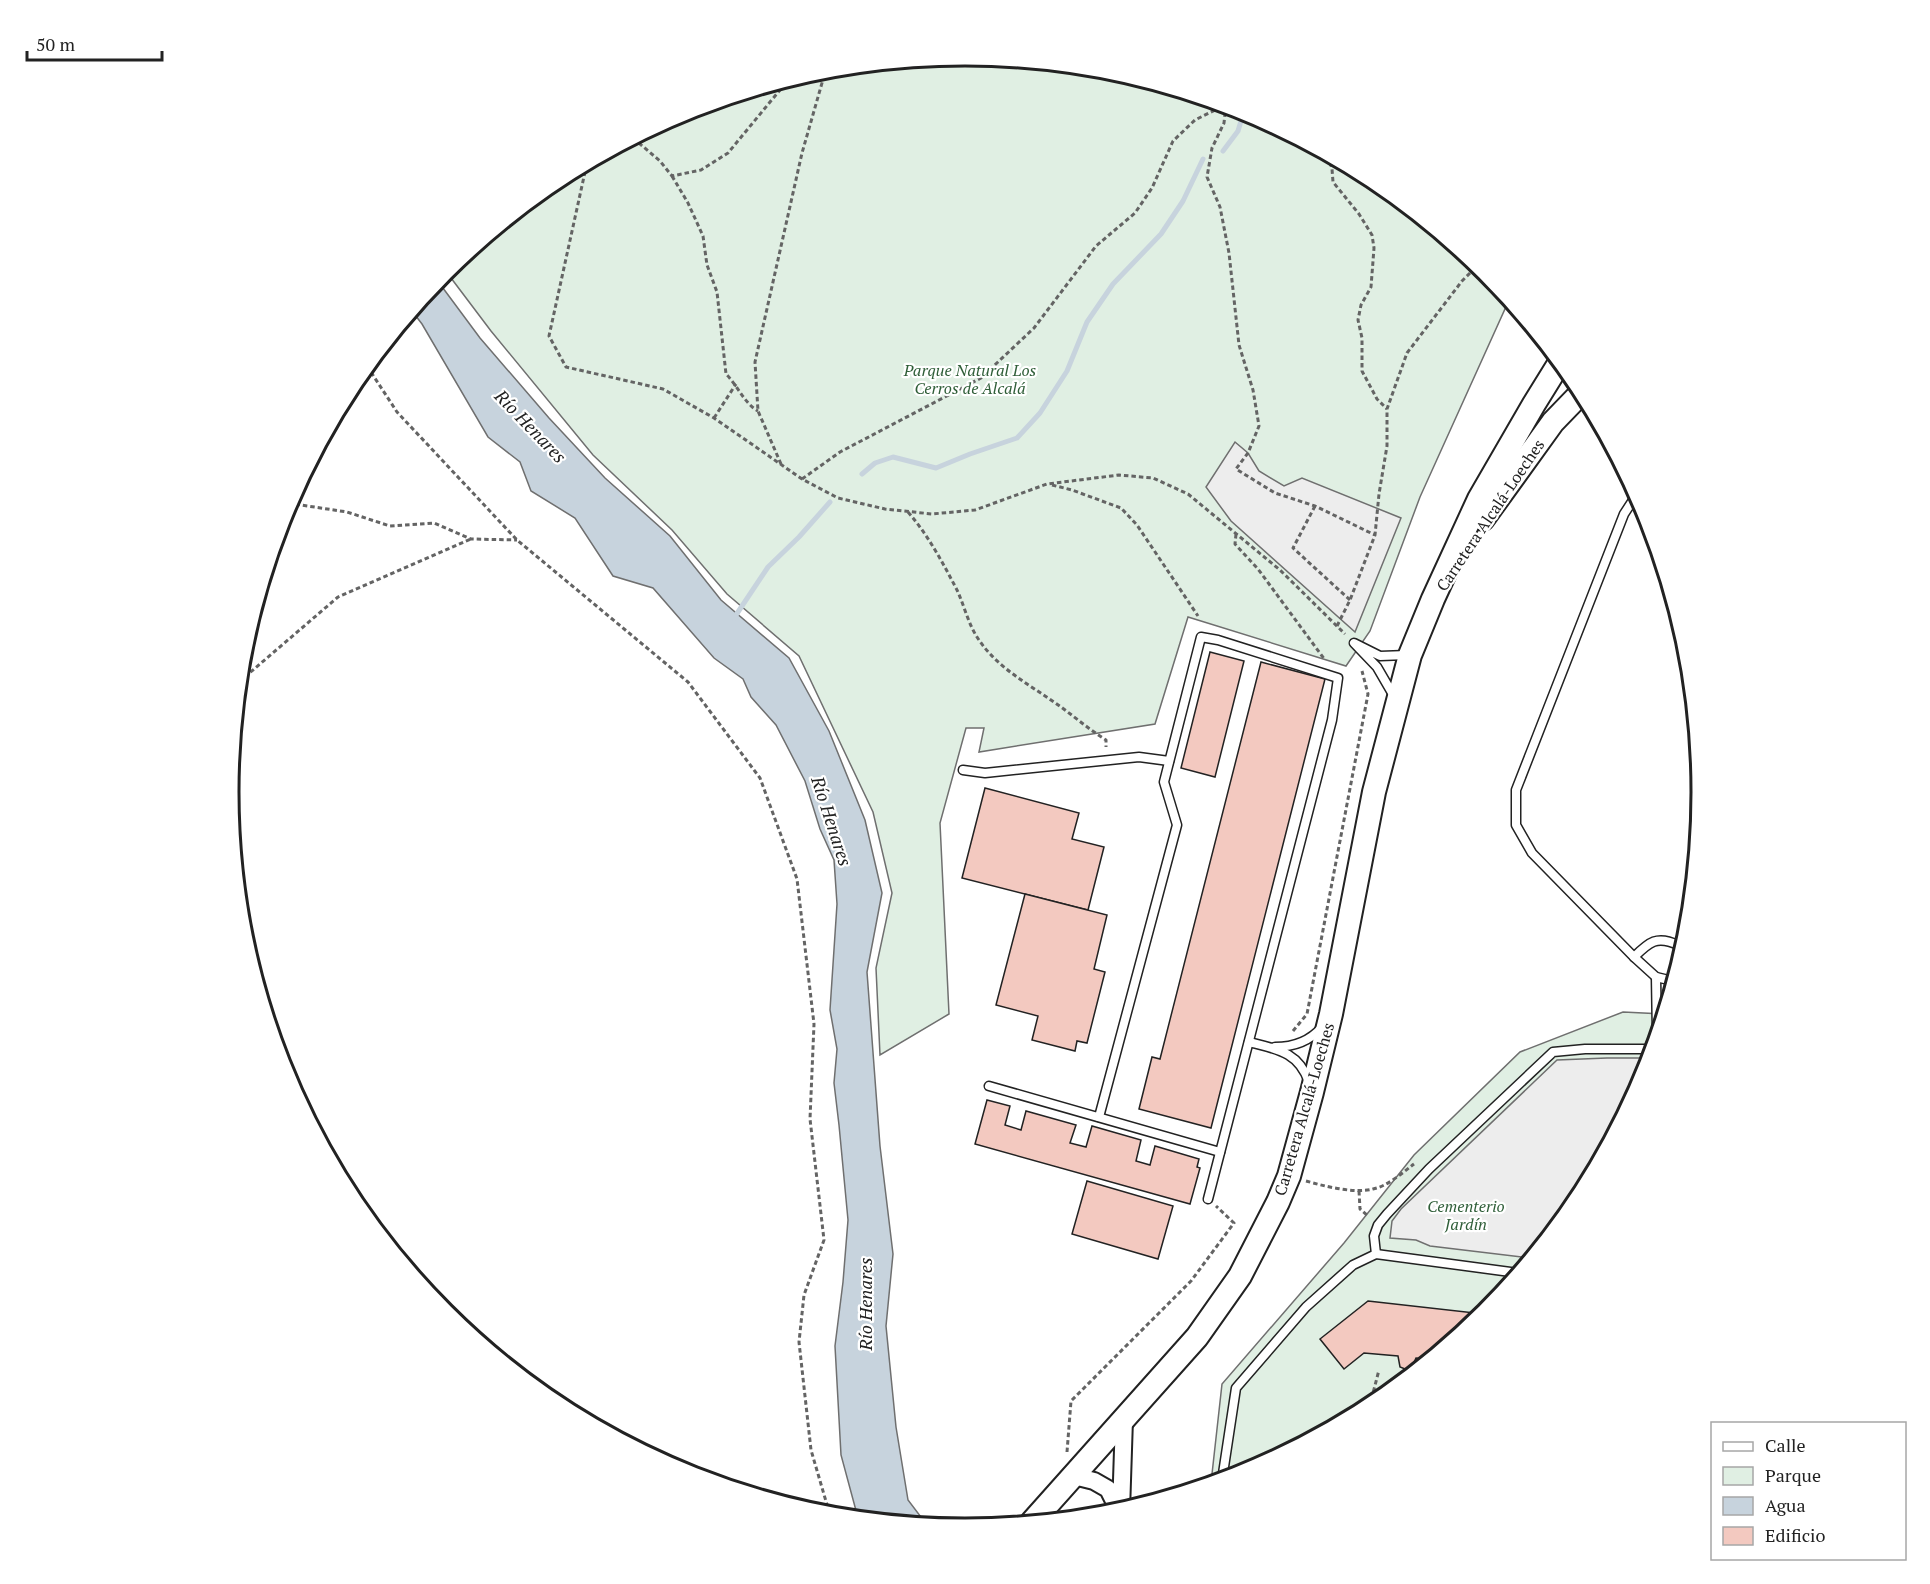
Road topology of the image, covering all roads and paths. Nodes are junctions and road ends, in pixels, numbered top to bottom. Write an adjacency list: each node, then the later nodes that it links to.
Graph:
1 (823, 80): 15 (path)
2 (780, 90): 8 (path)
3 (1214, 111): 18 (path)
4 (1225, 115): 22 (path)
5 (639, 143): 8 (path)
6 (1331, 165): 14 (path)
7 (585, 174): 16 (path)
8 (672, 176): 12 (path)
9 (1471, 272): 14 (path)
10 (1555, 370): 28 (main road, Carretera Alcalá-Loeches)
11 (372, 374): 27 (path)
12 (736, 384): 15 (path); 16 (path)
13 (1575, 399): 28 (main road, Carretera Alcalá-Loeches)
14 (1387, 409): 25 (path)
15 (758, 411): 17 (path)
16 (714, 418): 17 (path)
17 (782, 466): 18 (path)
18 (802, 479): 23 (path)
19 (1047, 484): 23 (path); 24 (path); 30 (path)
20 (1631, 503): 41 (lane)
21 (298, 505): 26 (path)
22 (1315, 506): 25 (path); 29 (path)
23 (908, 512): 37 (path)
24 (1236, 534): 31 (path); 35 (path)
25 (1375, 535): 29 (path)
26 (471, 539): 27 (path); 34 (path)
27 (517, 540): 68 (path)
28 (1433, 599): 33 (main road, Carretera Alcalá-Loeches)
29 (1350, 600): 31 (path)
30 (1198, 616)
31 (1337, 626): 32 (path)
32 (1354, 643): 33 (lane); 36 (lane); 48 (path)
33 (1410, 655): 36 (main road, Carretera Alcalá-Loeches)
34 (249, 673)
35 (1338, 678): 38 (lane); 46 (lane)
36 (1397, 702): 45 (main road, Carretera Alcalá-Loeches)
37 (1108, 761): 38 (lane); 39 (lane)
38 (1169, 761): 52 (lane)
39 (963, 770)
40 (1675, 944): 41 (lane)
41 (1634, 957): 42 (lane)
42 (1656, 977): 43 (lane); 44 (lane)
43 (1666, 979)
44 (1657, 1009)
45 (1330, 1014): 48 (lane); 51 (main road, Carretera Alcalá-Loeches)
46 (1249, 1042): 47 (lane); 53 (lane)
47 (1271, 1047): 48 (lane); 51 (lane)
48 (1284, 1047)
49 (1644, 1049): 54 (lane)
50 (989, 1086): 52 (lane)
51 (1312, 1092): 55 (main road, Carretera Alcalá-Loeches)
52 (1099, 1117): 53 (lane)
53 (1220, 1152): 57 (lane)
54 (1429, 1169): 56 (path); 58 (lane)
55 (1289, 1176): 56 (path); 63 (main road, Carretera Alcalá-Loeches)
56 (1359, 1191): 58 (path)
57 (1208, 1199): 65 (path)
58 (1378, 1225): 59 (lane)
59 (1376, 1254): 60 (lane); 64 (lane)
60 (1510, 1272)
61 (1379, 1370): 62 (path)
62 (1373, 1392)
63 (1124, 1419): 65 (main road, Carretera Alcalá-Loeches); 66 (street)
64 (1224, 1470)
65 (1068, 1472): 67 (street); 69 (main road, Carretera Alcalá-Loeches)
66 (1120, 1501)
67 (1115, 1502)
68 (827, 1505)
69 (1038, 1514)

